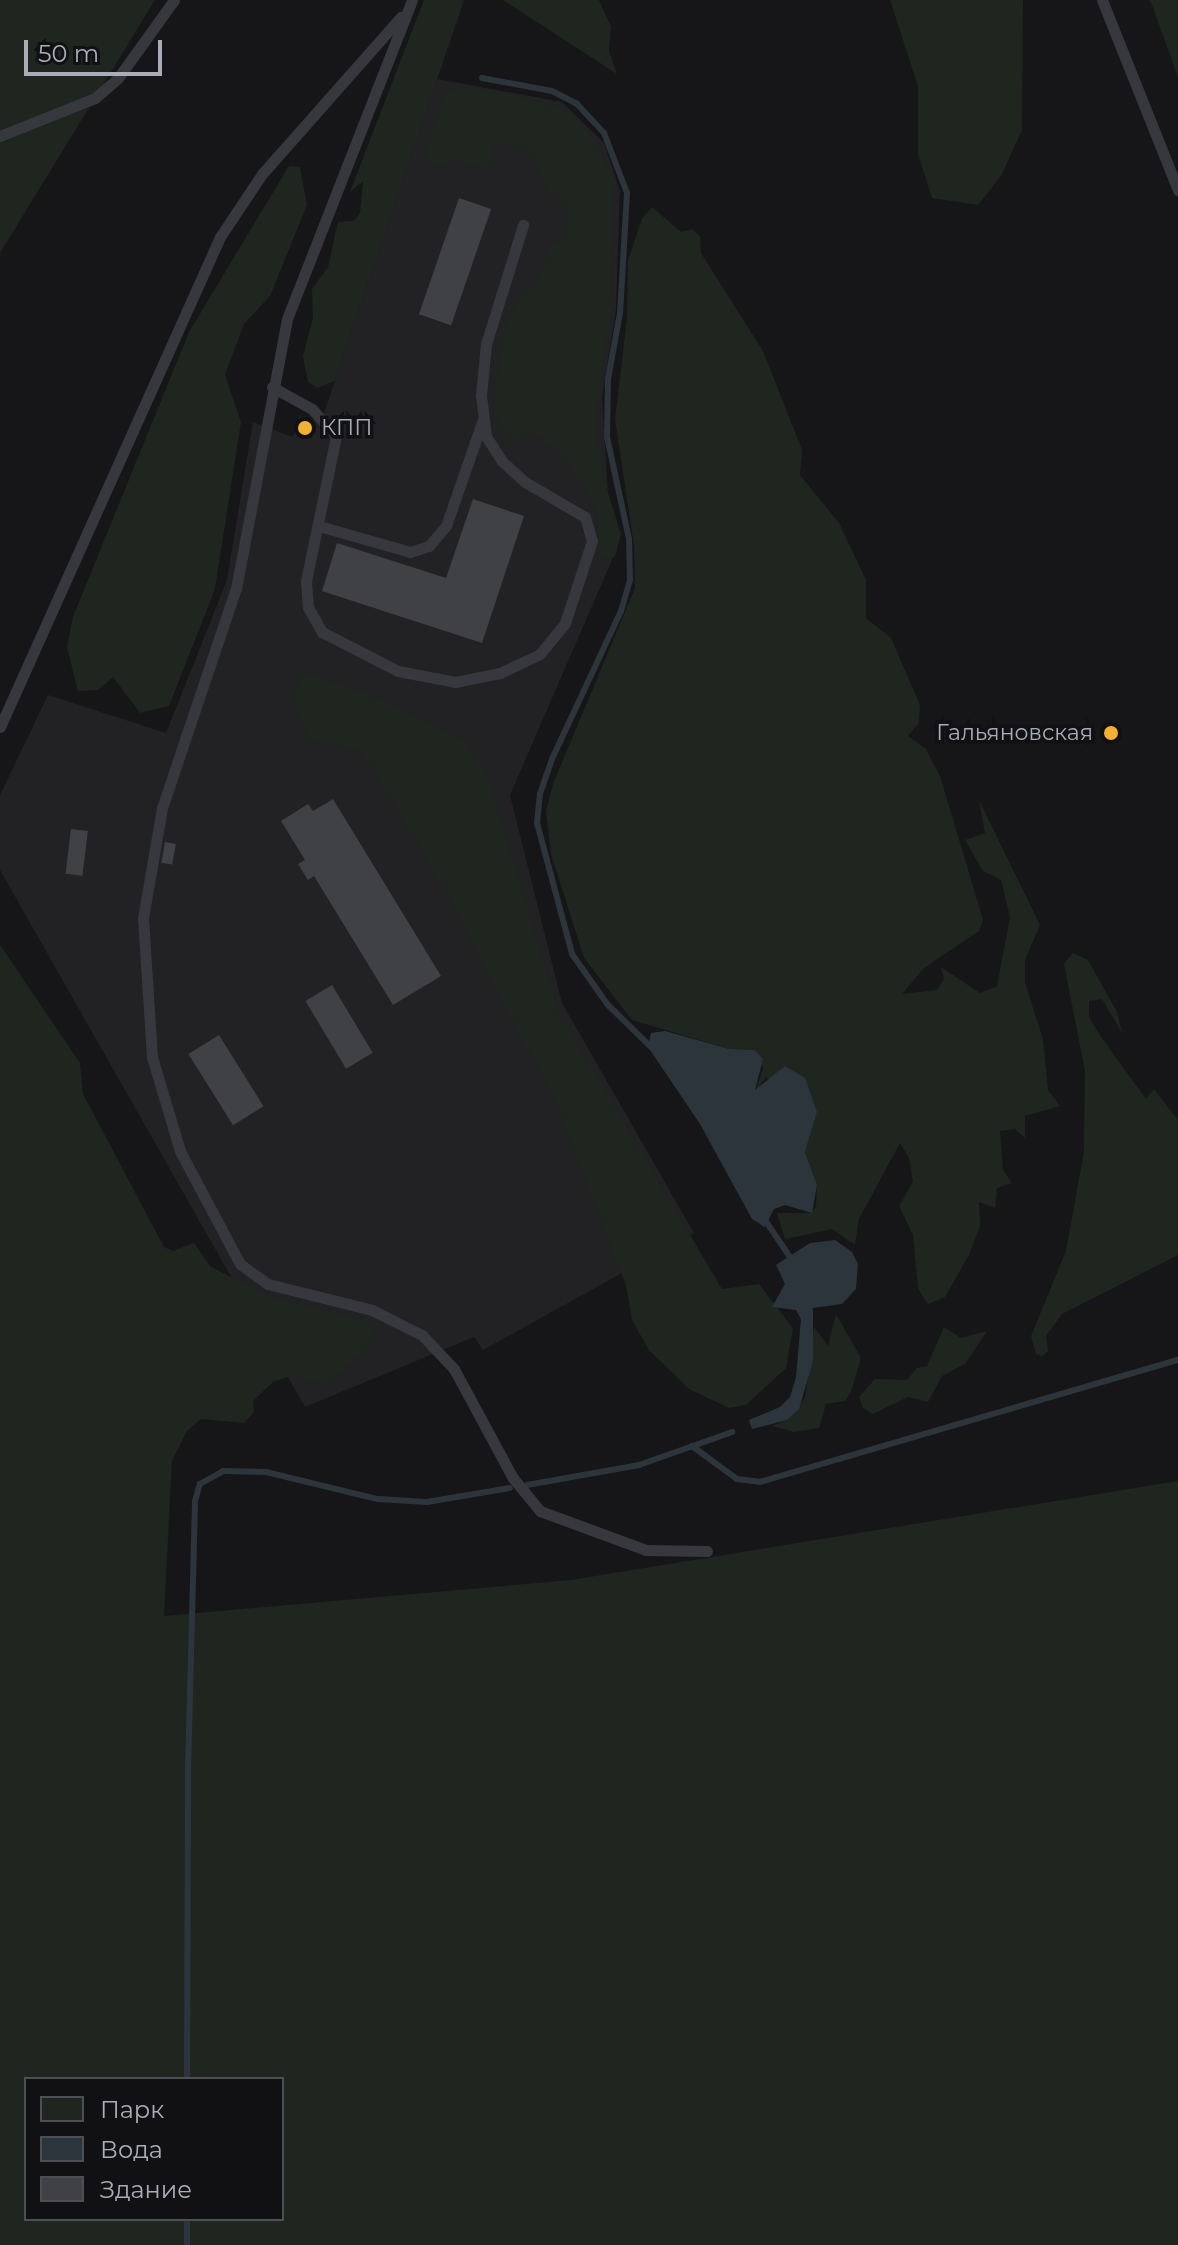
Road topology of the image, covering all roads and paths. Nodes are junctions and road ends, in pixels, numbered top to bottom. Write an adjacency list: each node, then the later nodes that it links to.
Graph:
1 (174, 0): 4 (lane)
2 (1102, 0): 5 (lane)
3 (409, 5): 7 (lane); 10 (lane)
4 (0, 136)
5 (1178, 190)
6 (523, 225): 8 (lane)
7 (272, 387): 9 (lane); 11 (lane)
8 (483, 420): 9 (lane); 9 (lane)
9 (319, 526)
10 (0, 727)
11 (707, 1551)

